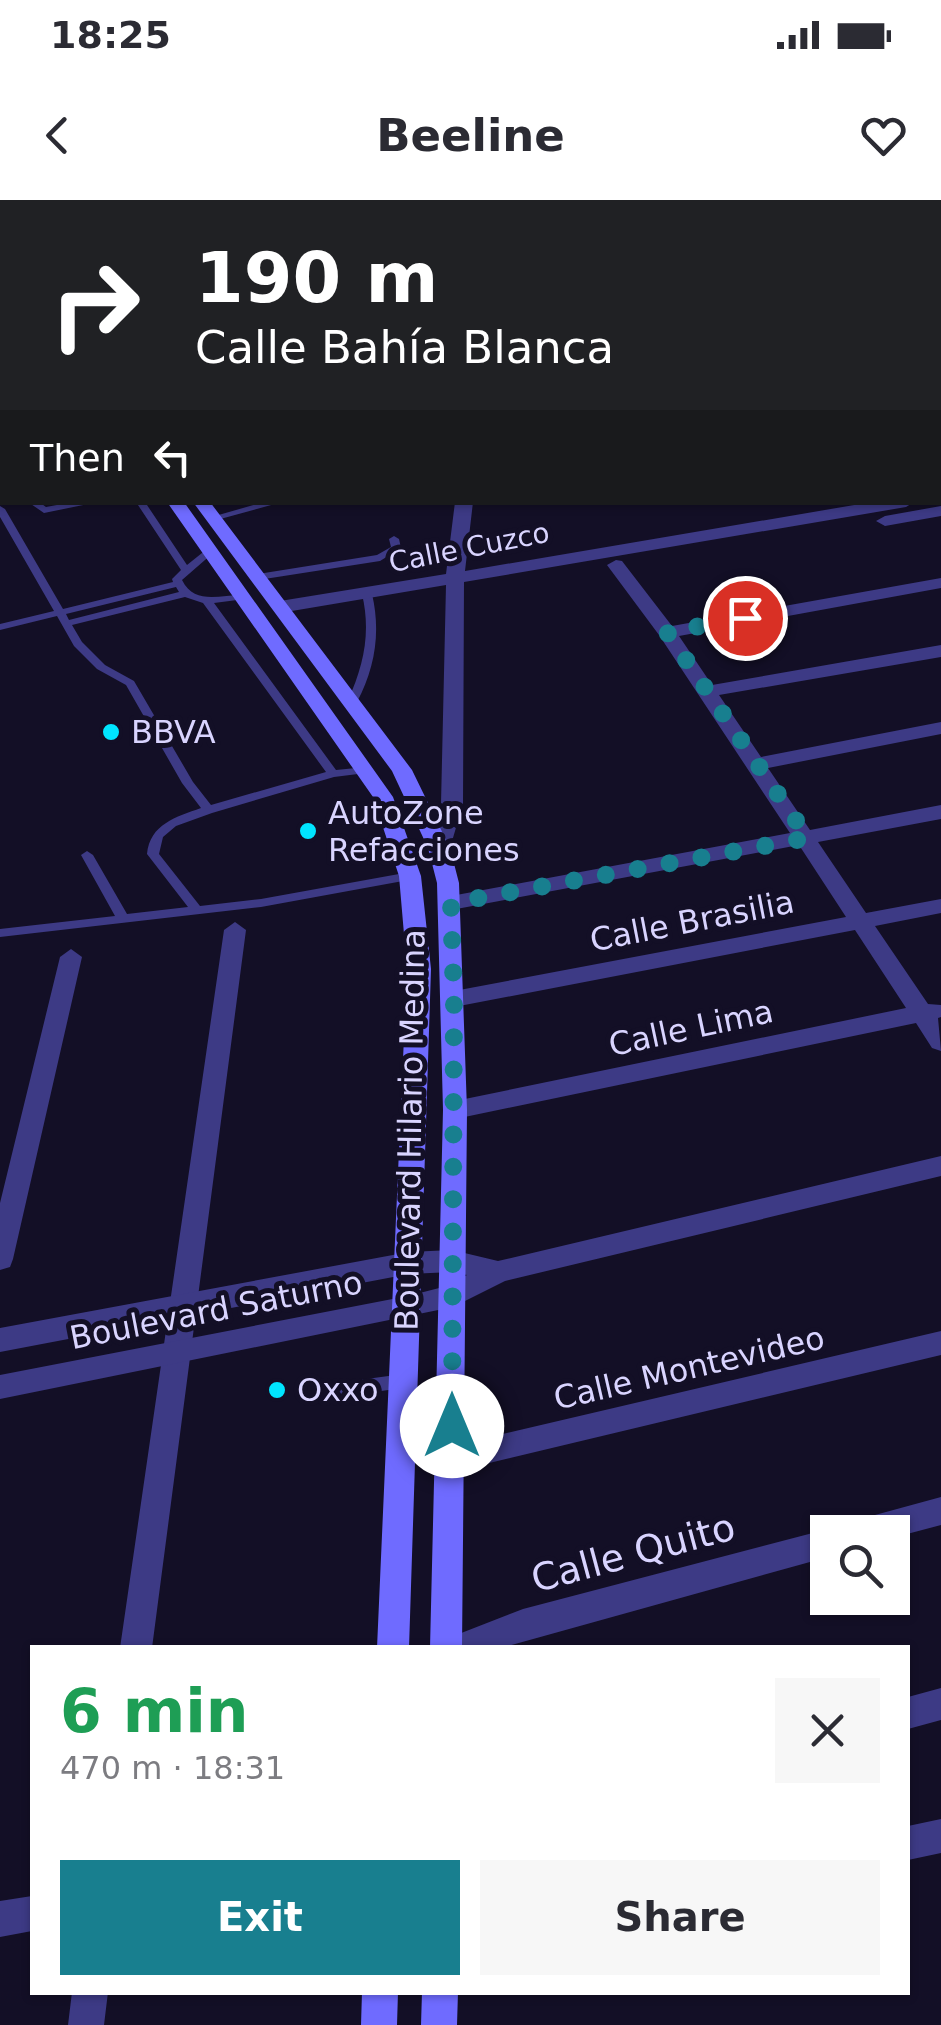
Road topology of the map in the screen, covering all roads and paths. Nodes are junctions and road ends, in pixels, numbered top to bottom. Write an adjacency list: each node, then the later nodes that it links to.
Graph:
1 (36, 505): 2 (lane)
2 (75, 505)
3 (142, 505): 14 (lane)
4 (177, 505): 12 (main road, Boulevard Hilario Medina)
5 (464, 505): 18 (street)
6 (890, 505): 18 (street, Calle Cuzco)
7 (247, 506): 10 (lane)
8 (936, 507): 13 (street, Calle Cuzco)
9 (0, 509): 24 (lane)
10 (207, 510): 15 (main road, Boulevard Hilario Medina)
11 (394, 540): 15 (lane)
12 (210, 551): 14 (lane); 21 (main road, Boulevard Hilario Medina)
13 (616, 565): 18 (street, Calle Cuzco); 26 (street)
14 (185, 570): 17 (lane)
15 (258, 577): 23 (main road, Boulevard Hilario Medina)
16 (941, 583): 26 (street)
17 (177, 584): 19 (lane); 24 (lane)
18 (455, 584): 20 (street, Calle Cuzco); 37 (street)
19 (185, 594): 22 (lane); 24 (lane)
20 (367, 594): 23 (street, Calle Cuzco); 29 (lane)
21 (242, 597): 22 (lane); 32 (main road, Boulevard Hilario Medina)
22 (207, 601): 33 (lane)
23 (280, 607): 29 (main road, Boulevard Hilario Medina)
24 (63, 618): 25 (lane); 34 (lane)
25 (0, 627)
26 (667, 632): 28 (street)
27 (941, 651): 28 (street)
28 (705, 692): 31 (street)
29 (352, 700): 37 (main road, Boulevard Hilario Medina)
30 (941, 728): 31 (street)
31 (755, 764): 36 (street)
32 (366, 770): 33 (lane); 39 (main road, Boulevard Hilario Medina)
33 (333, 774): 34 (lane)
34 (208, 810): 42 (lane)
35 (941, 812): 36 (street)
36 (808, 838): 40 (street); 44 (street)
37 (439, 848): 40 (main road, Boulevard Hilario Medina)
38 (87, 856): 43 (lane)
39 (410, 876): 42 (lane); 55 (main road, Boulevard Hilario Medina)
40 (451, 903): 48 (main road, Boulevard Hilario Medina)
41 (941, 906): 44 (street, Calle Brasilia)
42 (196, 910): 43 (lane)
43 (123, 918): 46 (lane)
44 (861, 922): 48 (street, Calle Brasilia); 49 (street)
45 (235, 930): 58 (street)
46 (0, 932)
47 (71, 957): 53 (street)
48 (454, 999): 51 (main road, Boulevard Hilario Medina)
49 (932, 1012): 50 (street); 51 (street, Calle Lima)
50 (941, 1042)
51 (454, 1110): 54 (main road, Boulevard Hilario Medina)
52 (941, 1166): 56 (street, Boulevard Saturno)
53 (0, 1259)
54 (452, 1261): 55 (street, Boulevard Saturno); 56 (street, Boulevard Saturno); 57 (main road, Boulevard Hilario Medina)
55 (410, 1263): 58 (street, Boulevard Saturno); 59 (main road, Boulevard Hilario Medina)
56 (498, 1272): 57 (street, Boulevard Saturno)
57 (453, 1296): 59 (street, Boulevard Saturno); 66 (main road, Boulevard Hilario Medina)
58 (186, 1307): 60 (street, Boulevard Saturno); 62 (street)
59 (408, 1308): 62 (street, Boulevard Saturno); 63 (main road, Boulevard Hilario Medina)
60 (0, 1340)
61 (941, 1343): 66 (street, Calle Montevideo)
62 (176, 1354): 64 (street, Boulevard Saturno); 70 (street)
63 (404, 1382): 65 (lane); 71 (main road, Boulevard Hilario Medina)
64 (0, 1387)
65 (337, 1390)
66 (452, 1459): 72 (main road, Boulevard Hilario Medina)
67 (941, 1512): 68 (street)
68 (910, 1520)
69 (810, 1548): 73 (street, Calle Quito)
70 (136, 1645)
71 (393, 1645)
72 (446, 1645)
73 (470, 1645)
74 (941, 1704): 75 (street)
75 (910, 1712)
76 (941, 1836): 77 (street)
77 (910, 1843)
78 (30, 1914): 79 (street)
79 (0, 1919)
80 (90, 1995): 83 (street)
81 (380, 1995): 84 (main road)
82 (440, 1995): 85 (main road)
83 (86, 2025)
84 (379, 2025)
85 (439, 2025)

